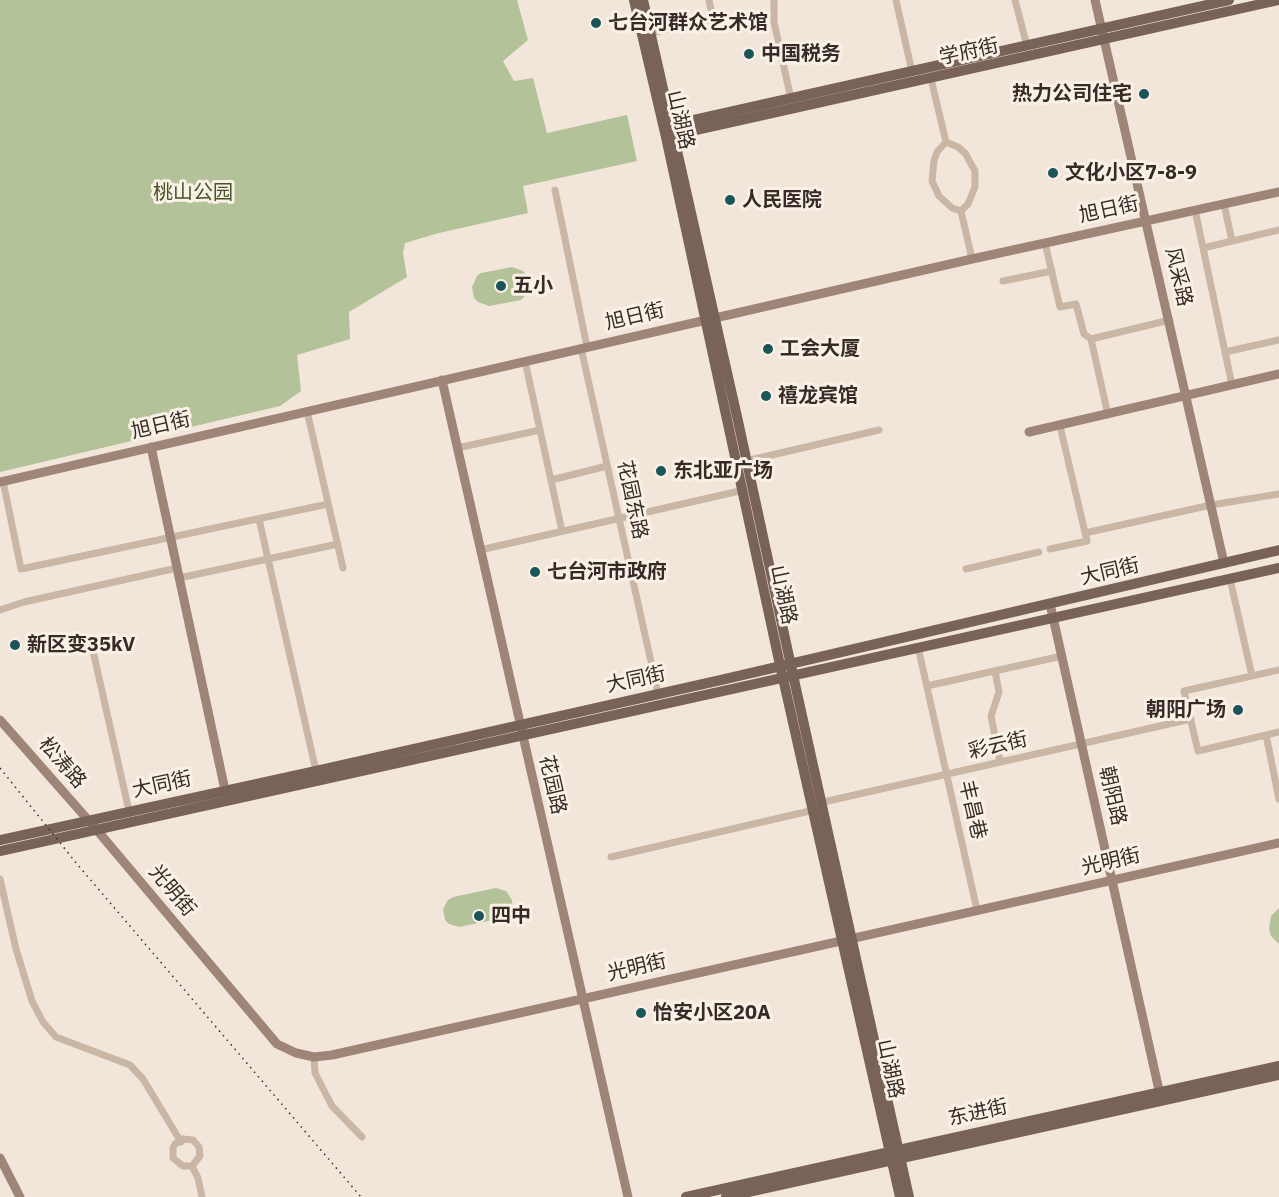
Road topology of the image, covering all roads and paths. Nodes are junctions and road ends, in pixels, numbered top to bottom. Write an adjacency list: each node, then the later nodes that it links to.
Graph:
1 (634, 0): 18 (main road, 山湖路)
2 (643, 0): 11 (main road, 山湖路)
3 (709, 0): 11 (street)
4 (774, 0): 17 (street)
5 (896, 0): 14 (street)
6 (1015, 0): 13 (street)
7 (1095, 0): 12 (main road, 风采路)
8 (1228, 0): 10 (main road, 学府街)
9 (1279, 0): 12 (main road, 学府街)
10 (1180, 5): 12 (main road, 学府街)
11 (651, 33): 18 (main road, 山湖路)
12 (1104, 34): 13 (main road, 学府街); 15 (main road, 学府街); 25 (main road, 风采路)
13 (1027, 46): 14 (main road, 学府街)
14 (912, 72): 16 (main road, 学府街)
15 (931, 79): 16 (main road, 学府街); 19 (street)
16 (876, 86): 17 (main road, 学府街); 18 (main road, 学府街)
17 (791, 99): 18 (main road, 学府街)
18 (668, 131): 33 (main road, 山湖路)
19 (946, 142): 24 (street); 24 (street)
20 (555, 190): 37 (street, 花园东路)
21 (1279, 193): 22 (main road, 旭日街)
22 (1224, 204): 23 (main road, 旭日街); 27 (street)
23 (1195, 210): 25 (main road, 旭日街); 29 (street)
24 (961, 211): 30 (street)
25 (1147, 220): 28 (main road, 旭日街); 34 (main road, 风采路)
26 (1279, 230): 27 (street)
27 (1232, 241): 29 (street)
28 (1045, 243): 30 (main road, 旭日街); 31 (street)
29 (1203, 248): 38 (street)
30 (972, 259): 33 (main road, 旭日街)
31 (1052, 271): 32 (street); 35 (street)
32 (1003, 281)
33 (710, 318): 37 (main road, 旭日街); 52 (main road, 山湖路); 56 (main road, 山湖路)
34 (1170, 320): 35 (street); 43 (main road, 风采路)
35 (1091, 339): 45 (street)
36 (1279, 340): 38 (street)
37 (584, 347): 39 (main road, 旭日街); 53 (street, 花园东路)
38 (1225, 352): 42 (street)
39 (525, 361): 41 (main road, 旭日街); 47 (street)
40 (1279, 374): 42 (main road)
41 (442, 380): 44 (main road, 旭日街); 51 (main road, 花园路)
42 (1232, 386): 43 (main road)
43 (1186, 396): 45 (main road); 59 (main road, 风采路)
44 (307, 411): 50 (main road, 旭日街); 58 (street)
45 (1108, 415): 46 (main road)
46 (1060, 426): 49 (main road); 63 (street)
47 (540, 430): 51 (street); 54 (street)
48 (879, 430): 52 (street)
49 (1029, 432)
50 (151, 447): 55 (main road, 旭日街); 64 (main road)
51 (457, 448): 67 (main road, 花园路)
52 (746, 461): 56 (main road, 山湖路)
53 (607, 466): 54 (street); 61 (street, 花园东路)
54 (551, 480): 62 (street)
55 (2, 482): 64 (street)
56 (747, 489): 61 (street); 84 (main road, 山湖路)
57 (1279, 494): 59 (street)
58 (328, 504): 60 (street); 65 (street)
59 (1211, 505): 63 (street); 71 (main road, 风采路)
60 (259, 519): 64 (street); 70 (street)
61 (619, 519): 62 (street); 90 (street, 花园东路)
62 (562, 531): 67 (street)
63 (1085, 533): 66 (street)
64 (170, 537): 72 (main road)
65 (338, 544): 70 (street); 73 (street)
66 (1050, 549)
67 (480, 550): 93 (main road, 花园路)
68 (1279, 550): 71 (main road, 大同街)
69 (1039, 552): 75 (street)
70 (268, 559): 76 (street); 99 (street)
71 (1224, 563): 78 (main road, 大同街)
72 (177, 568): 76 (main road); 79 (street)
73 (343, 568)
74 (1279, 568): 77 (main road, 大同街)
75 (966, 569)
76 (179, 578): 101 (main road)
77 (1230, 579): 80 (main road, 大同街); 88 (street)
78 (1050, 604): 80 (main road, 朝阳路); 84 (main road, 大同街)
79 (0, 610)
80 (1054, 618): 82 (main road, 大同街); 83 (main road, 朝阳路)
81 (92, 642): 104 (street)
82 (918, 647): 87 (main road, 大同街); 89 (street, 丰昌巷)
83 (1062, 656): 86 (street); 97 (main road, 朝阳路)
84 (785, 664): 87 (main road, 山湖路); 90 (main road, 大同街)
85 (1279, 670): 88 (street)
86 (995, 671): 89 (street); 98 (street)
87 (788, 676): 96 (main road, 大同街); 103 (main road, 山湖路)
88 (1252, 676): 91 (street)
89 (927, 686): 100 (street, 丰昌巷)
90 (658, 693): 93 (main road, 大同街)
91 (1191, 719): 95 (street); 97 (street, 彩云街)
92 (0, 720): 105 (main road, 松涛路)
93 (520, 724): 96 (main road, 花园路); 99 (main road, 大同街)
94 (1279, 732): 95 (street)
95 (1266, 735): 102 (street)
96 (522, 736): 106 (main road, 大同街); 115 (main road, 花园路)
97 (1082, 744): 98 (street, 彩云街); 112 (main road, 朝阳路)
98 (1000, 762): 100 (street, 彩云街)
99 (316, 771): 101 (main road, 大同街)
100 (947, 774): 103 (street, 彩云街); 113 (street, 丰昌巷)
101 (225, 790): 104 (main road, 大同街)
102 (1279, 799)
103 (816, 806): 110 (street, 彩云街); 114 (main road, 山湖路)
104 (129, 811): 105 (main road, 大同街)
105 (88, 820): 106 (main road, 松涛路); 107 (main road, 大同街)
106 (96, 829): 109 (main road, 大同街); 116 (main road, 光明街)
107 (0, 840)
108 (1279, 843): 112 (main road, 光明街)
109 (0, 851)
110 (611, 857)
111 (0, 879): 121 (street)
112 (1112, 880): 113 (main road, 光明街); 119 (main road, 朝阳路)
113 (977, 910): 114 (main road, 光明街)
114 (848, 939): 115 (main road, 光明街); 122 (main road, 山湖路)
115 (583, 999): 116 (main road, 光明街); 127 (main road, 花园路)
116 (314, 1057): 120 (street)
117 (1279, 1066): 119 (main road, 东进街)
118 (1279, 1075): 119 (main road, 东进街)
119 (1160, 1097): 122 (main road, 东进街)
120 (362, 1137)
121 (181, 1142): 124 (street); 124 (street)
122 (895, 1155): 128 (main road, 东进街); 129 (main road, 东进街); 130 (main road, 山湖路); 131 (main road, 山湖路)
123 (0, 1158): 125 (main road)
124 (192, 1166): 126 (street)
125 (20, 1197)
126 (202, 1197)
127 (628, 1197)
128 (686, 1197)
129 (726, 1197)
130 (900, 1197)
131 (909, 1197)

